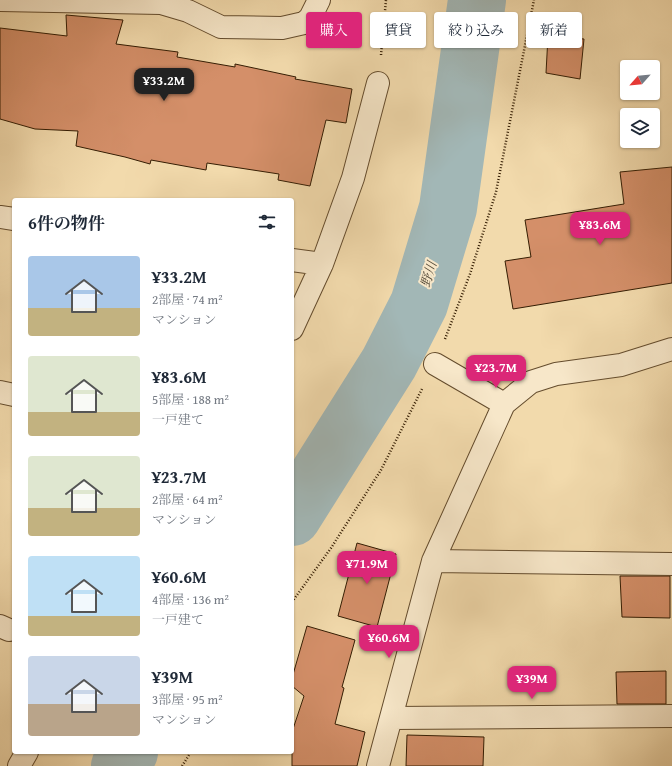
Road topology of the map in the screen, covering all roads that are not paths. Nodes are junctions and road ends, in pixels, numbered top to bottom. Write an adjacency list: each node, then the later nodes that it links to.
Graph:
1 (0, 0): 2 (street)
2 (319, 0)
3 (378, 83): 7 (street)
4 (0, 217): 5 (street)
5 (12, 219)
6 (294, 260): 7 (street)
7 (322, 264): 8 (street)
8 (294, 325)
9 (672, 349): 13 (street)
10 (435, 364): 13 (street)
11 (0, 392): 12 (street)
12 (12, 395)
13 (504, 404): 14 (street)
14 (433, 561): 15 (street); 17 (street)
15 (672, 564)
16 (672, 716): 17 (street)
17 (391, 718): 20 (street)
18 (26, 754): 19 (street)
19 (19, 766)
20 (378, 766)

